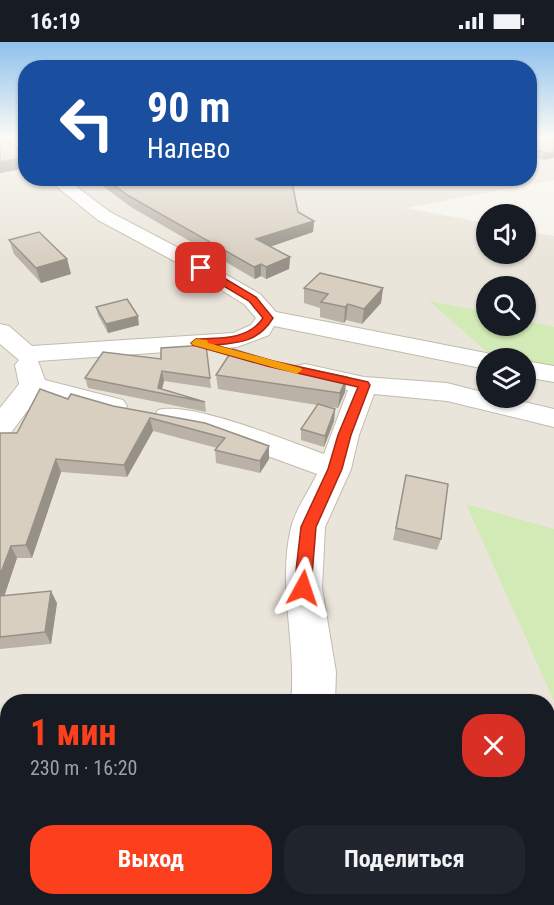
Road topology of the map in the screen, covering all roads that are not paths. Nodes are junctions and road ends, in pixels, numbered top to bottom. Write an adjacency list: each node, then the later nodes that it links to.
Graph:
1 (65, 186): 2 (street)
2 (268, 318): 4 (street); 6 (street)
3 (0, 331): 5 (street)
4 (196, 343): 5 (street); 10 (street)
5 (26, 354): 9 (street)
6 (476, 359)
7 (536, 371): 8 (street)
8 (554, 374)
9 (33, 385): 12 (street); 13 (street)
10 (364, 385): 11 (street); 13 (street)
11 (554, 418)
12 (0, 427)
13 (335, 469): 14 (street)
14 (314, 694)

